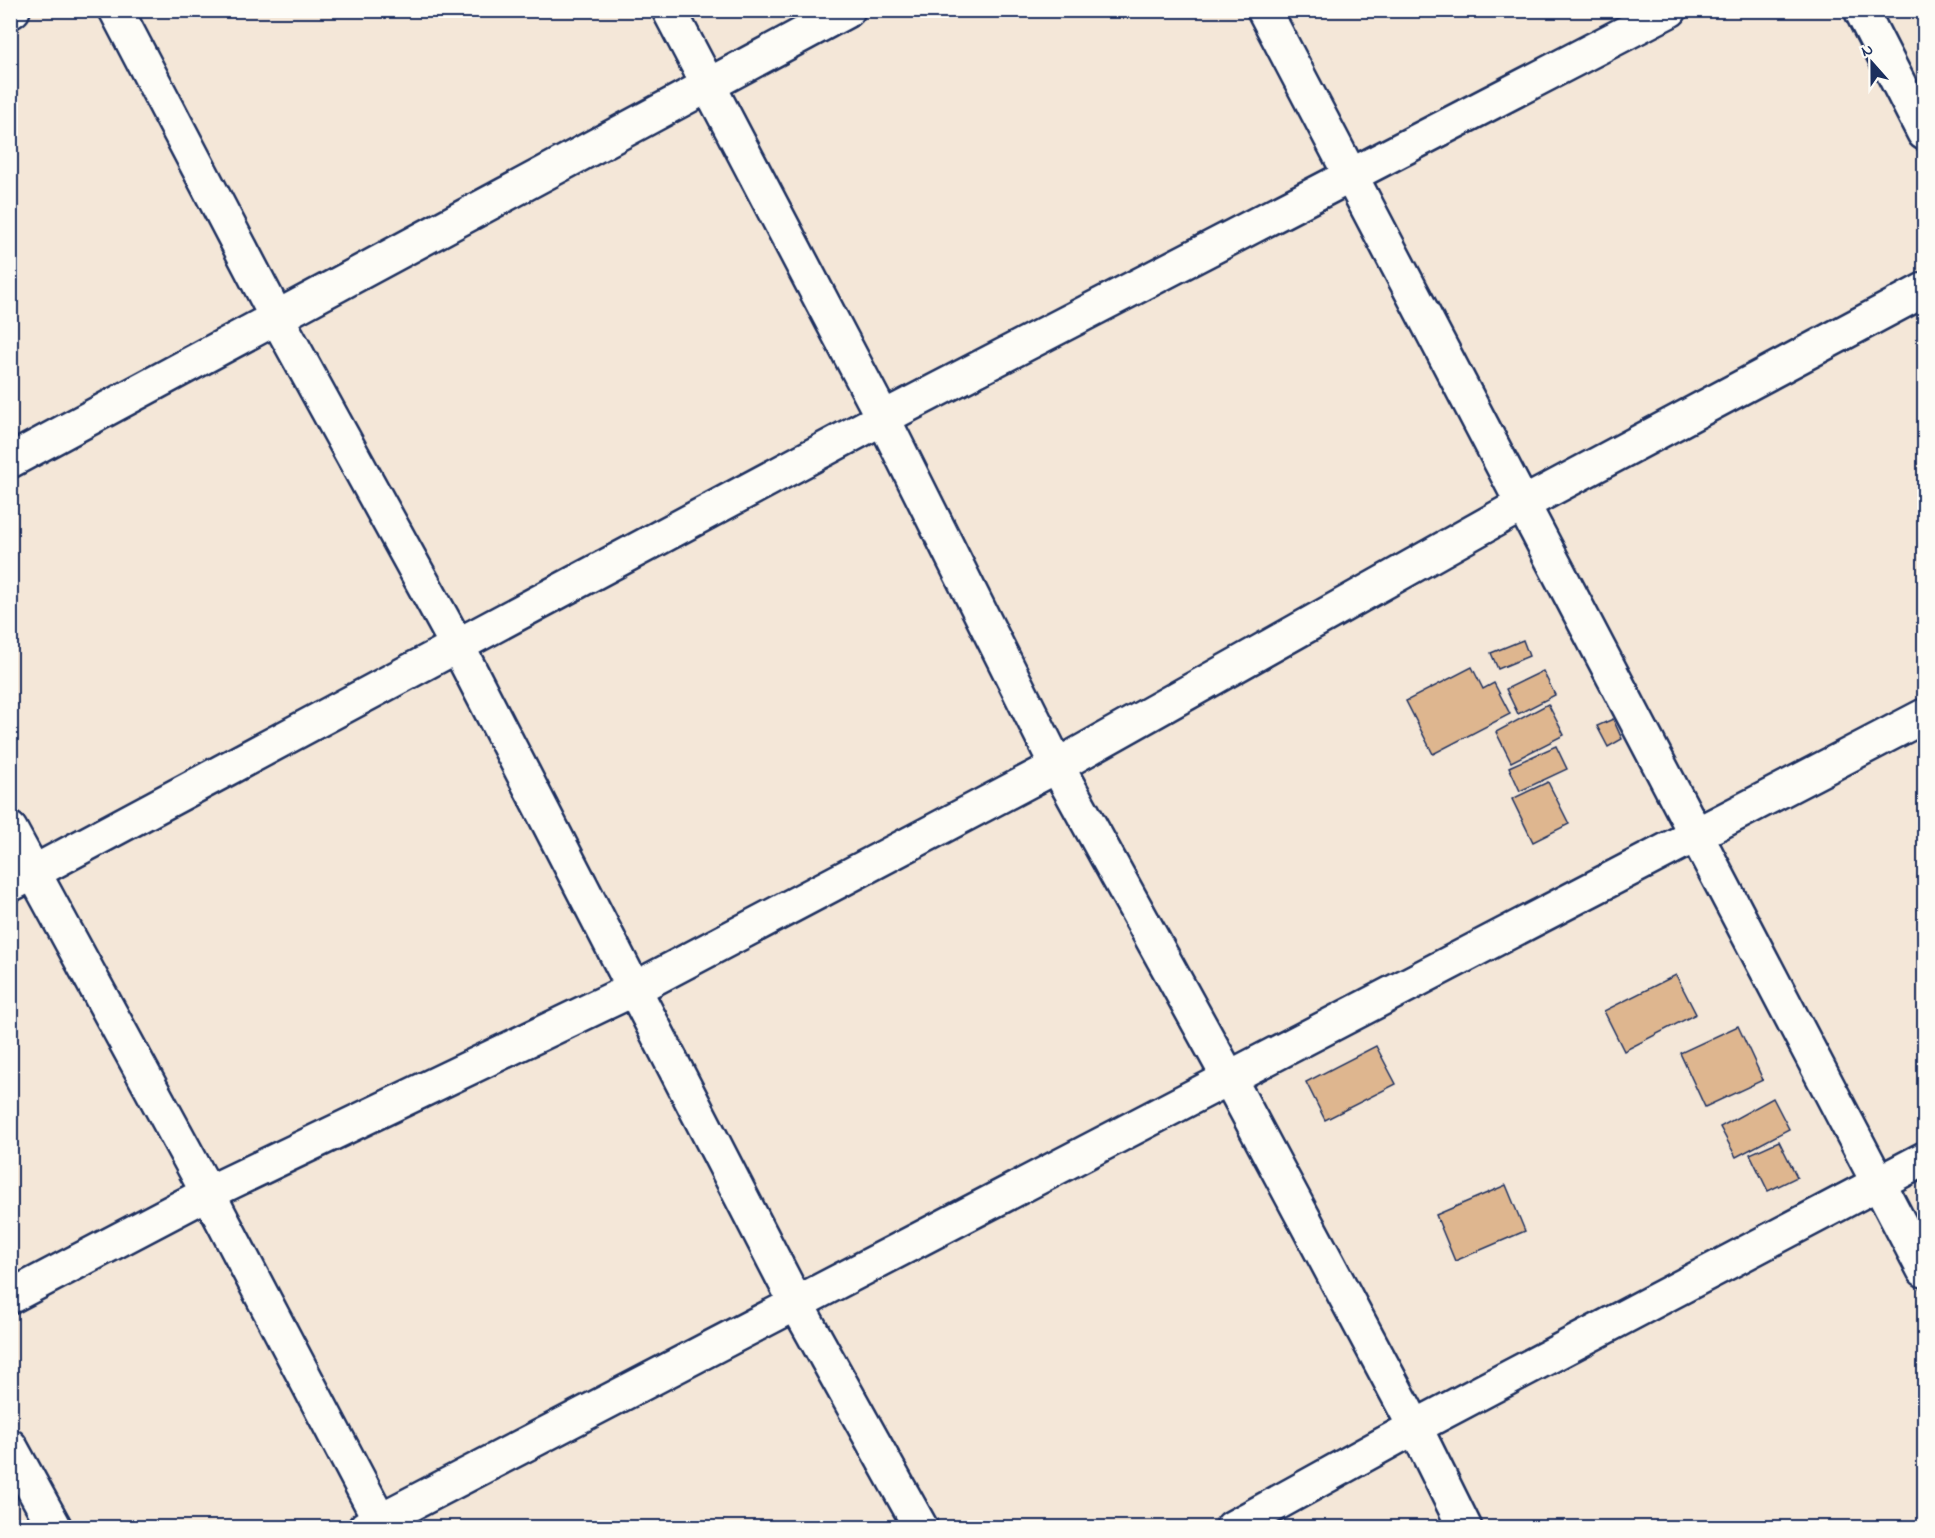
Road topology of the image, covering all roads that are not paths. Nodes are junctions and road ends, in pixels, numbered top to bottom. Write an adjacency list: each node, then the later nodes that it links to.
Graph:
1 (116, 10): 11 (street)
2 (669, 10): 7 (street)
3 (848, 10): 7 (street)
4 (1264, 10): 9 (street)
5 (1670, 10): 9 (street)
6 (1861, 10): 8 (street)
7 (710, 85): 11 (street); 12 (street)
8 (1924, 132)
9 (1351, 176): 12 (street); 14 (street)
10 (1924, 290): 14 (street)
11 (277, 318): 13 (street); 15 (street)
12 (882, 418): 15 (street); 17 (street)
13 (10, 461)
14 (1523, 504): 17 (street); 19 (street)
15 (457, 645): 20 (street); 21 (street)
16 (1924, 716): 19 (street)
17 (1057, 766): 21 (street); 22 (street)
18 (10, 829): 20 (street)
19 (1696, 835): 22 (street); 24 (street)
20 (23, 878): 25 (street)
21 (634, 989): 25 (street); 28 (street)
22 (1229, 1078): 28 (street); 29 (street)
23 (1924, 1160): 24 (street)
24 (1879, 1184): 26 (street); 29 (street)
25 (208, 1193): 27 (street); 31 (street)
26 (1924, 1270)
27 (10, 1297)
28 (795, 1303): 31 (street); 33 (street)
29 (1414, 1427): 34 (street); 35 (street)
30 (10, 1446): 32 (street)
31 (376, 1525)
32 (55, 1527)
33 (921, 1527)
34 (1232, 1527)
35 (1465, 1527)

